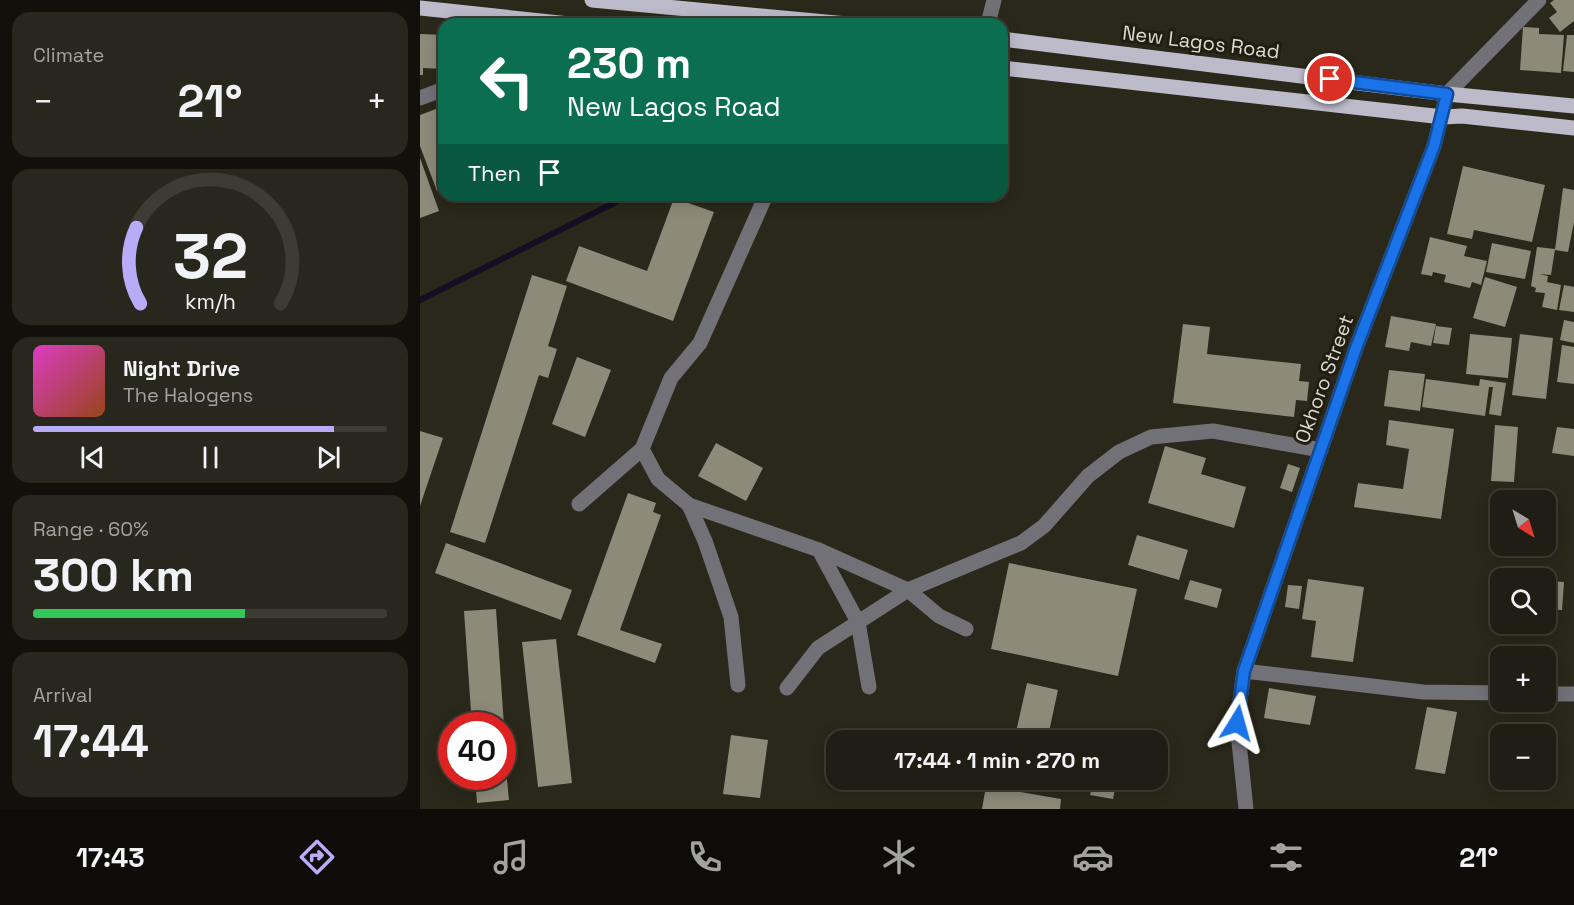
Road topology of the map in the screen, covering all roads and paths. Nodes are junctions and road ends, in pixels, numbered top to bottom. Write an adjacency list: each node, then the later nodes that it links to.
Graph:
1 (592, 0): 6 (main road)
2 (994, 0): 7 (street)
3 (1539, 0): 11 (street)
4 (420, 8): 5 (main road)
5 (482, 18)
6 (784, 18)
7 (990, 18)
8 (1008, 40): 11 (main road, New Lagos Road)
9 (1008, 69): 14 (main road)
10 (438, 92): 12 (street)
11 (1447, 94): 13 (main road, New Lagos Road); 14 (street, Okhoro Street)
12 (420, 98)
13 (1574, 106)
14 (1443, 117): 15 (main road); 18 (street, Okhoro Street)
15 (1574, 128)
16 (763, 201): 17 (street)
17 (642, 449): 19 (street); 20 (street)
18 (1321, 450): 22 (street); 25 (street, Okhoro Street)
19 (579, 504)
20 (689, 506): 21 (street); 26 (street)
21 (819, 550): 22 (street); 23 (street)
22 (908, 590): 23 (street); 24 (street)
23 (858, 622): 27 (street); 28 (street)
24 (966, 629)
25 (1244, 671): 29 (street); 32 (street, Okhoro Street)
26 (738, 685)
27 (869, 687)
28 (786, 688)
29 (1490, 693)
30 (1556, 694): 31 (street)
31 (1574, 694)
32 (1246, 809)

